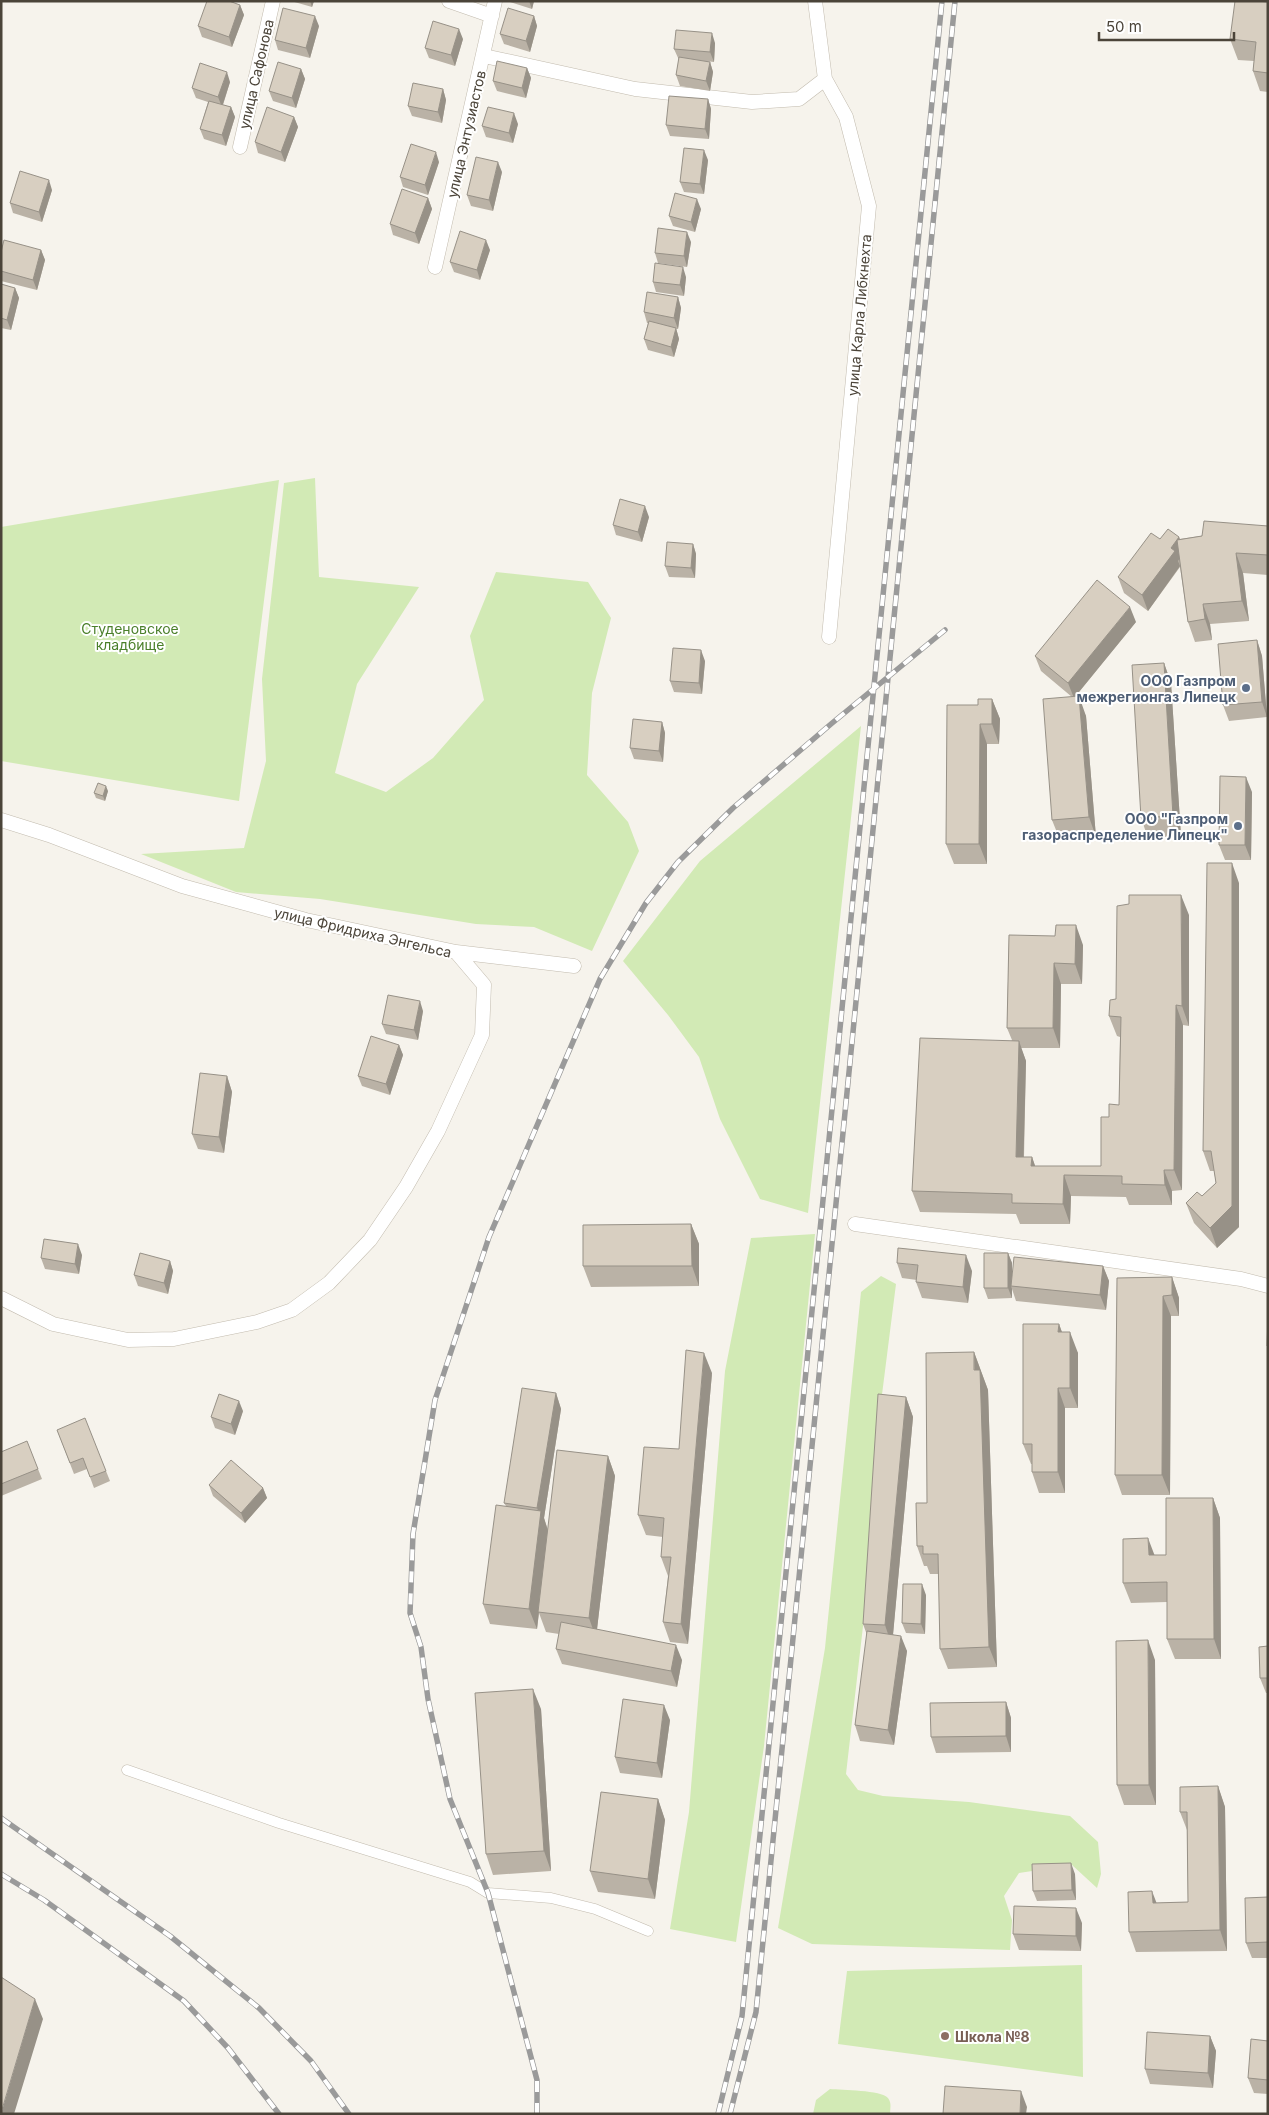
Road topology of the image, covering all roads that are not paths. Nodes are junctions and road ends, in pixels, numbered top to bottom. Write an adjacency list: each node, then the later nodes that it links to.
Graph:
1 (273, 1): 8 (street, улица Сафонова)
2 (449, 1): 5 (street)
3 (495, 1): 5 (street, улица Энтузиастов)
4 (815, 1): 7 (street, улица Карла Либкнехта)
5 (492, 16): 6 (street, улица Энтузиастов)
6 (484, 56): 7 (street); 9 (street, улица Энтузиастов)
7 (825, 79): 10 (street, улица Карла Либкнехта)
8 (240, 147)
9 (435, 267)
10 (829, 637)
11 (1, 820): 12 (street, улица Фридриха Энгельса)
12 (456, 952): 13 (street); 16 (street, улица Фридриха Энгельса)
13 (574, 966)
14 (855, 1224): 15 (street)
15 (1268, 1286)
16 (1, 1298)
17 (127, 1770): 18 (street)
18 (648, 1931)

